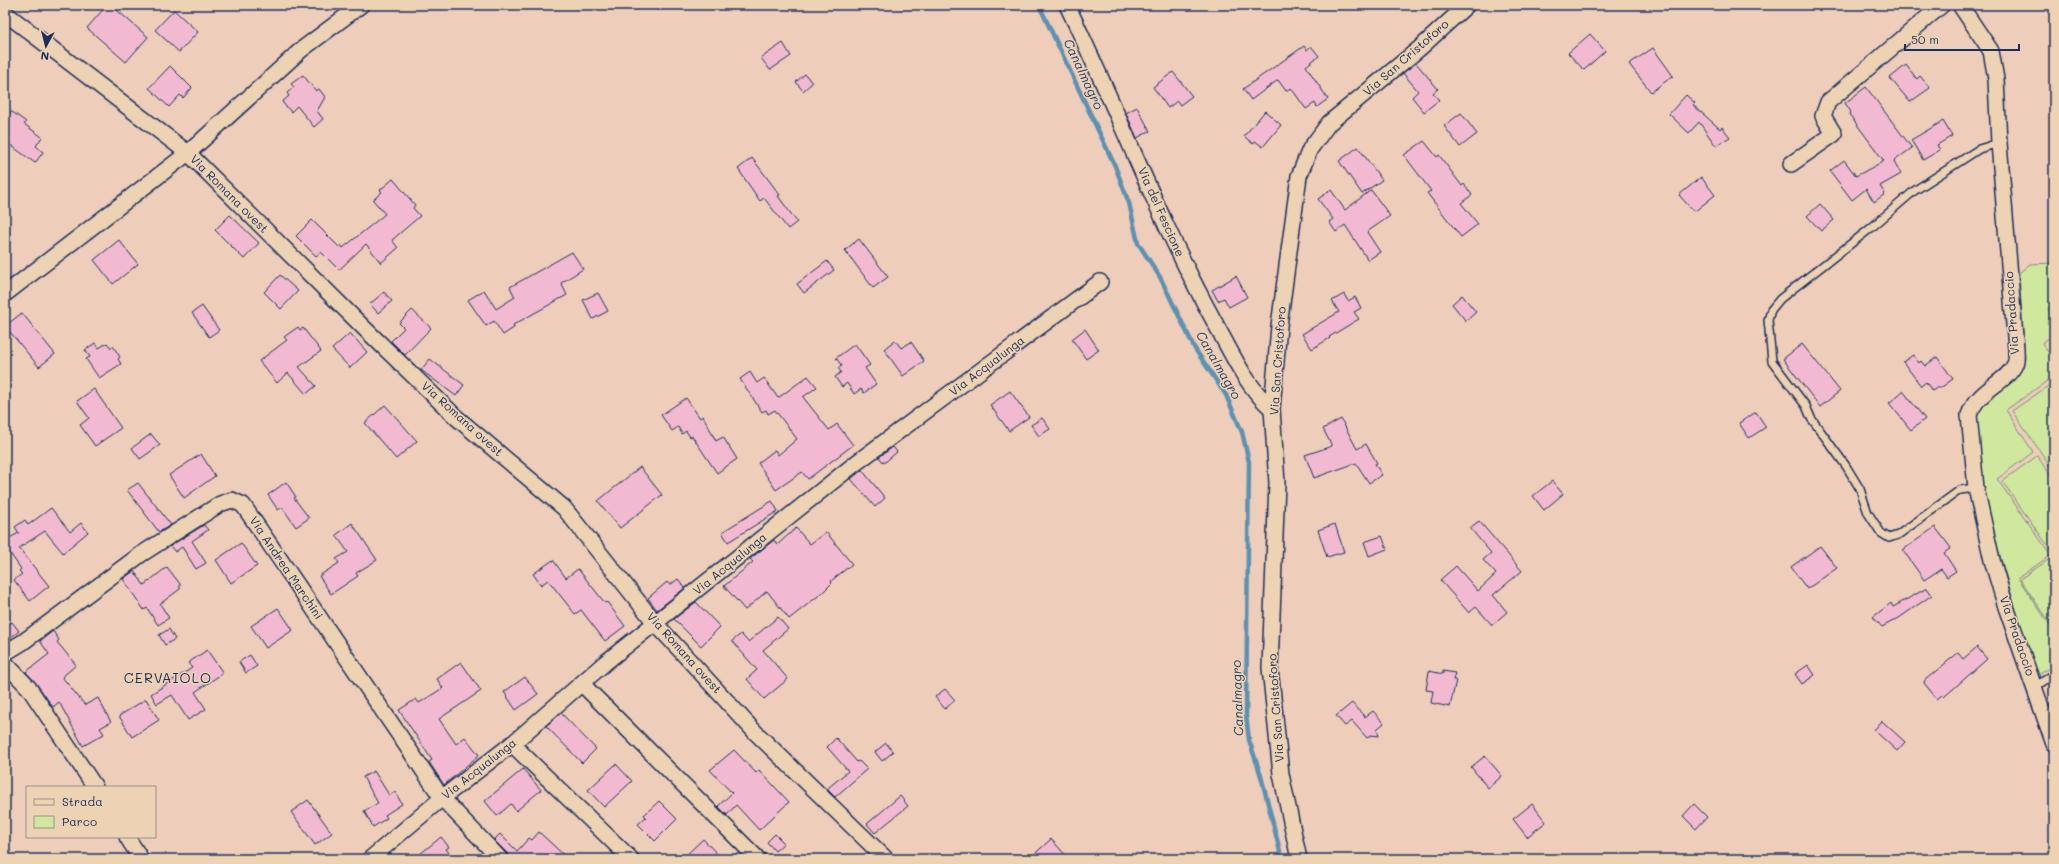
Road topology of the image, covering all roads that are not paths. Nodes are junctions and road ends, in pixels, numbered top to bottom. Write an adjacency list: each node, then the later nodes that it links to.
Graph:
1 (360, 5): 8 (street)
2 (1067, 5): 12 (street, Via del Fescione)
3 (1466, 5): 12 (street, Via San Cristoforo)
4 (1942, 5): 9 (street)
5 (1960, 5): 7 (street, Via Pradaccio)
6 (5, 13): 8 (street, Via Romana ovest)
7 (1999, 143): 13 (street, Via Pradaccio); 13 (lane)
8 (188, 153): 11 (street); 14 (street, Via Romana ovest)
9 (1791, 164)
10 (1100, 282): 14 (street, Via Acqualunga)
11 (5, 294)
12 (1272, 409): 31 (street, Via San Cristoforo)
13 (1976, 488): 19 (street, Via Pradaccio)
14 (656, 624): 18 (street, Via Acqualunga); 30 (street, Via Romana ovest)
15 (5, 653): 23 (street, Via Andrea Marchini)
16 (5, 663): 22 (street)
17 (2054, 674): 19 (lane)
18 (582, 684): 20 (street, Via Acqualunga); 29 (street)
19 (2035, 687): 21 (street, Via Pradaccio)
20 (512, 744): 23 (street, Via Acqualunga); 28 (street)
21 (2054, 744)
22 (94, 786)
23 (442, 798): 26 (street, Via Acqualunga); 27 (street, Via Andrea Marchini)
24 (128, 838): 25 (street)
25 (141, 859)
26 (370, 859)
27 (500, 859)
28 (631, 859)
29 (758, 859)
30 (886, 859)
31 (1299, 859)

